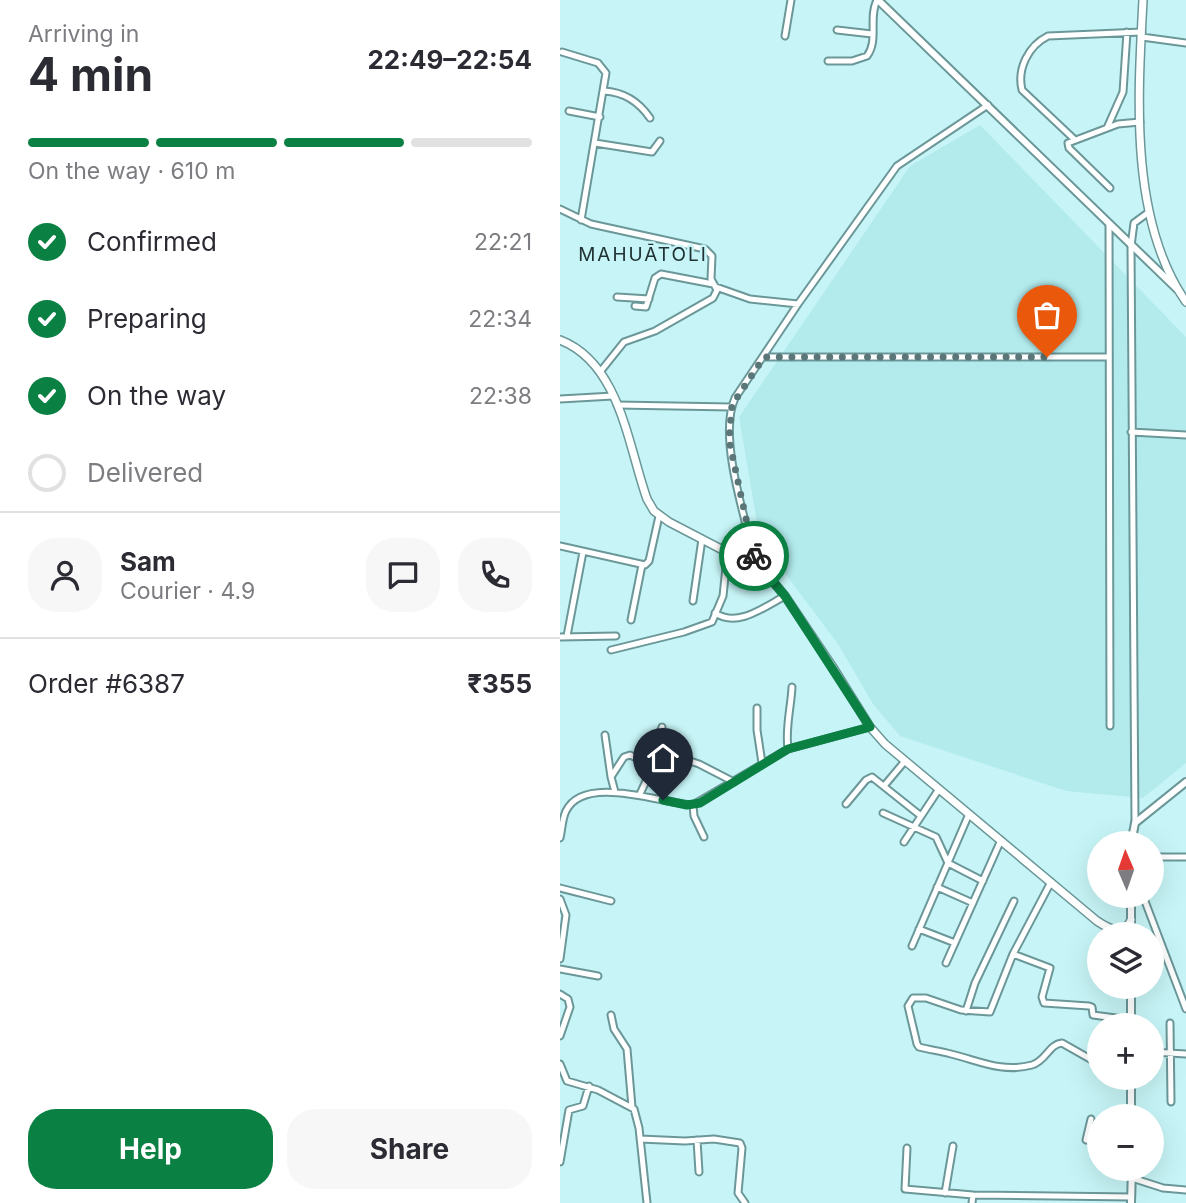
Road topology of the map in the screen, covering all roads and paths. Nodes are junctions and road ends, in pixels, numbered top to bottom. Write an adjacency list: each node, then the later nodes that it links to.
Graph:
1 (791, 0): 8 (street)
2 (878, 0): 6 (street); 13 (street)
3 (1143, 0): 7 (main road)
4 (837, 30): 6 (street)
5 (1127, 32): 7 (street); 18 (street); 19 (street)
6 (872, 34): 11 (street)
7 (1142, 34): 9 (street); 17 (main road)
8 (785, 36)
9 (1186, 44)
10 (562, 52): 12 (street)
11 (828, 61)
12 (604, 91): 15 (street); 16 (street)
13 (988, 105): 26 (street); 33 (street)
14 (569, 111): 15 (street)
15 (600, 117): 21 (street)
16 (650, 118)
17 (1140, 122): 18 (street); 24 (main road)
18 (1107, 128): 19 (street)
19 (1074, 139): 22 (street)
20 (660, 141): 21 (street)
21 (595, 142): 25 (street)
22 (1110, 188)
23 (560, 209): 25 (street)
24 (1149, 212): 27 (street); 29 (main road)
25 (581, 220): 28 (street)
26 (1109, 224): 27 (street); 37 (street)
27 (1131, 246): 29 (street); 43 (street)
28 (714, 286): 31 (street); 33 (street); 38 (street)
29 (1177, 289): 32 (main road)
30 (617, 298): 31 (street)
31 (649, 299): 34 (street)
32 (1186, 302)
33 (798, 304): 36 (street)
34 (635, 306)
35 (560, 340): 38 (main road)
36 (764, 357): 37 (street); 42 (street)
37 (1108, 357): 61 (street)
38 (600, 372): 39 (main road)
39 (613, 396): 40 (street); 41 (main road)
40 (560, 399)
41 (617, 405): 42 (street); 45 (main road)
42 (731, 407): 51 (street)
43 (1131, 432): 44 (street); 82 (street)
44 (1186, 435)
45 (659, 516): 46 (main road); 50 (street)
46 (702, 539): 49 (main road); 53 (street)
47 (560, 546): 48 (street)
48 (583, 552): 50 (street); 57 (street)
49 (733, 555): 51 (main road); 54 (street)
50 (642, 565): 55 (street)
51 (757, 567): 52 (main road)
52 (785, 596): 54 (street); 63 (main road)
53 (694, 601)
54 (715, 612): 58 (street)
55 (631, 620)
56 (616, 636): 57 (street)
57 (563, 637)
58 (611, 650)
59 (792, 687): 65 (street)
60 (757, 708): 68 (street)
61 (1110, 726)
62 (662, 727): 66 (street)
63 (870, 727): 65 (street); 67 (main road)
64 (605, 735): 70 (street)
65 (788, 749): 68 (street)
66 (673, 756): 69 (street); 71 (street)
67 (905, 761): 73 (street); 74 (main road)
68 (762, 763): 71 (street)
69 (653, 766): 70 (street); 76 (street)
70 (611, 777): 75 (street)
71 (734, 782): 78 (street)
72 (1186, 782): 82 (street)
73 (884, 786): 77 (street); 81 (street)
74 (939, 789): 80 (main road); 81 (street)
75 (615, 792): 76 (street); 86 (street)
76 (640, 794): 78 (street)
77 (846, 804)
78 (693, 805): 85 (street)
79 (883, 813): 83 (street)
80 (969, 814): 87 (main road); 91 (street)
81 (921, 816): 83 (street)
82 (1135, 823): 84 (street)
83 (914, 827): 88 (street); 91 (street)
84 (1133, 831)
85 (704, 837)
86 (560, 838)
87 (1001, 840): 92 (street); 93 (main road)
88 (904, 842)
89 (1164, 857): 90 (street)
90 (1186, 858)
91 (948, 863): 92 (street); 94 (street)
92 (983, 881): 99 (street)
93 (1051, 882): 103 (main road); 107 (street)
94 (937, 887): 99 (street); 104 (street)
95 (560, 888): 97 (street)
96 (560, 899): 108 (street)
97 (611, 901)
98 (1014, 901): 114 (street)
99 (973, 903): 105 (street)
100 (1131, 908): 102 (street)
101 (1148, 908): 113 (street)
102 (1131, 920)
103 (1099, 922)
104 (919, 929): 105 (street); 106 (street)
105 (955, 943): 109 (street)
106 (912, 946)
107 (1013, 954): 114 (street); 115 (street)
108 (560, 959)
109 (946, 963)
110 (560, 969): 111 (street)
111 (598, 976)
112 (560, 995): 118 (street)
113 (1186, 1009)
114 (966, 1011): 122 (street)
115 (1093, 1013)
116 (611, 1015): 126 (street)
117 (1170, 1023): 120 (street)
118 (560, 1037)
119 (1164, 1053): 120 (street)
120 (1170, 1053): 121 (street); 125 (street)
121 (1186, 1054)
122 (1087, 1057)
123 (560, 1064): 124 (street)
124 (589, 1086): 126 (street); 131 (street)
125 (1171, 1102)
126 (632, 1107): 127 (street)
127 (640, 1139): 128 (street); 139 (street)
128 (697, 1140): 132 (street); 140 (street)
129 (953, 1146): 136 (street)
130 (907, 1148): 136 (street)
131 (560, 1163)
132 (699, 1172)
133 (1132, 1181): 138 (street)
134 (1141, 1181): 135 (street)
135 (1186, 1190)
136 (945, 1193): 137 (street)
137 (973, 1195): 138 (street); 141 (street)
138 (1131, 1200)
139 (647, 1203)
140 (745, 1203)
141 (972, 1203)

